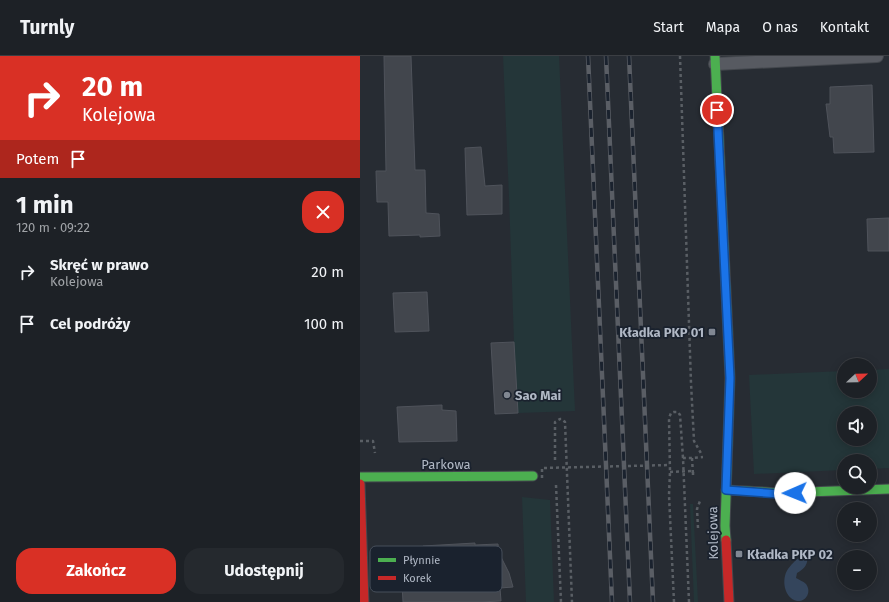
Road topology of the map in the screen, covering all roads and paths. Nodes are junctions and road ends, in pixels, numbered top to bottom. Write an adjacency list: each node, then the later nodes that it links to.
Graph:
1 (680, 56): 5 (path)
2 (877, 56): 3 (lane)
3 (715, 60): 18 (street, Kolejowa)
4 (706, 455): 5 (path)
5 (703, 457): 7 (path); 9 (path)
6 (683, 458): 7 (path); 10 (path); 25 (path)
7 (692, 458): 12 (path, bridge)
8 (555, 460): 11 (path)
9 (703, 464)
10 (670, 465): 11 (path, bridge); 12 (path, bridge)
11 (567, 468): 14 (path, bridge); 23 (path)
12 (670, 472): 24 (path)
13 (360, 477): 14 (street, Parkowa)
14 (538, 477)
15 (556, 478): 22 (path)
16 (360, 484): 21 (street)
17 (889, 489): 18 (street)
18 (726, 490): 26 (street, Kolejowa)
19 (701, 497): 20 (path)
20 (699, 532)
21 (364, 602)
22 (561, 602)
23 (572, 602)
24 (674, 602)
25 (689, 602)
26 (729, 602)

